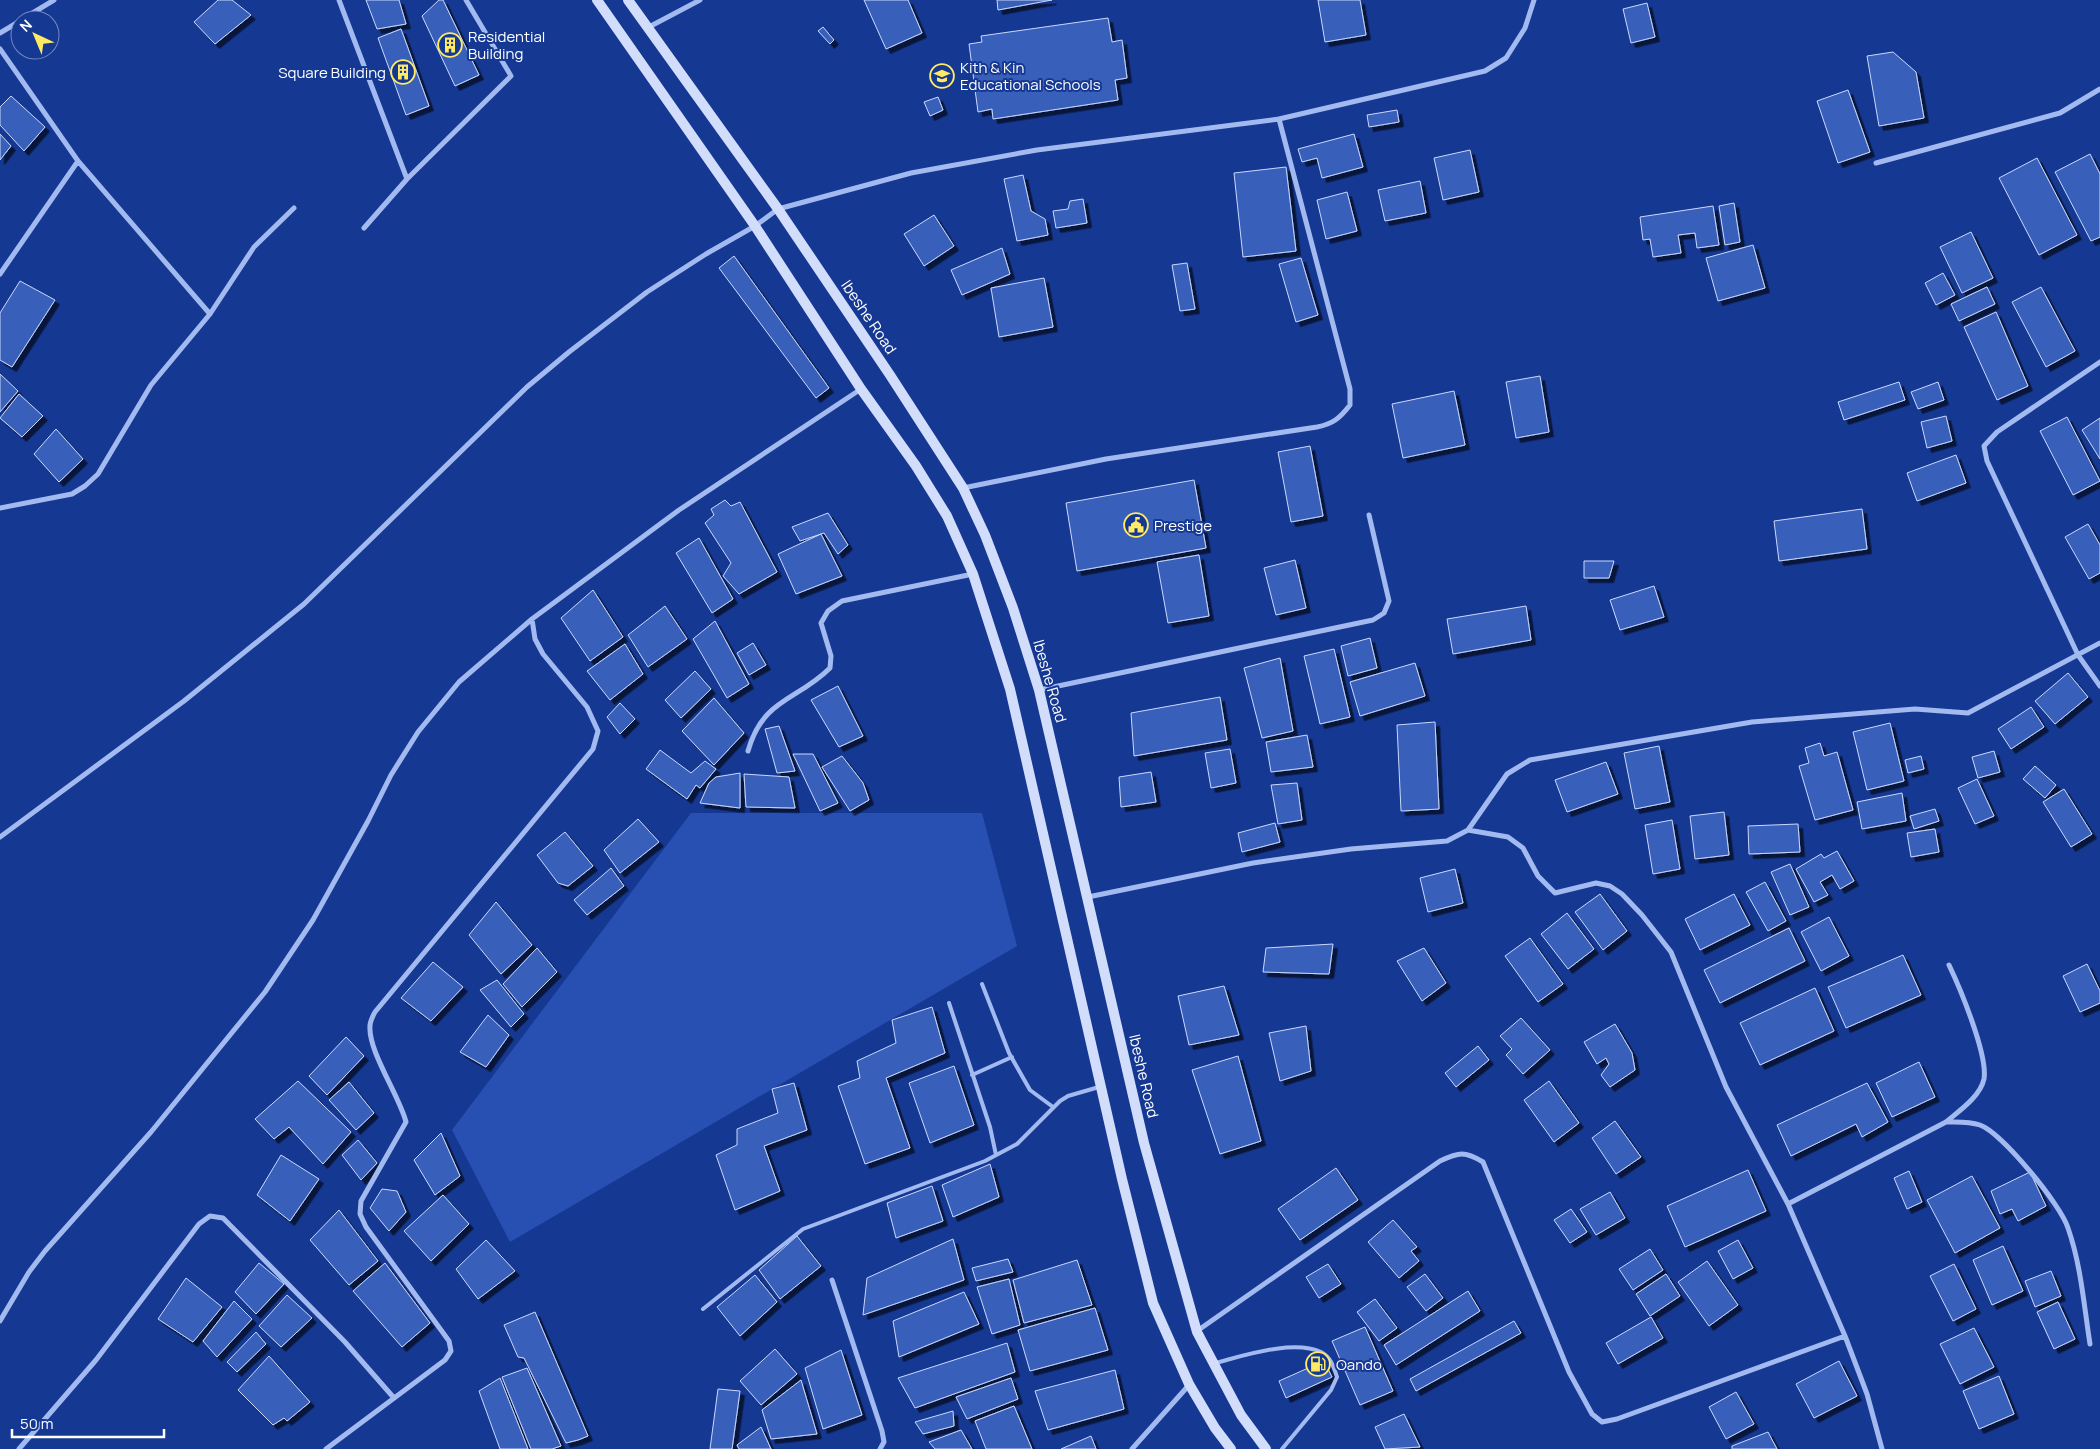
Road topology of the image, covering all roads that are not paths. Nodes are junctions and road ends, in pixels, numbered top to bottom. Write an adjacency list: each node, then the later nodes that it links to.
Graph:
1 (54, 0): 8 (street)
2 (340, 0): 15 (street)
3 (466, 0): 15 (street)
4 (597, 0): 18 (main road)
5 (628, 0): 9 (main road, Ibeshe Road)
6 (700, 0): 9 (street)
7 (1534, 0): 12 (street)
8 (38, 10)
9 (647, 28): 17 (main road, Ibeshe Road)
10 (0, 49): 13 (street)
11 (2100, 89): 14 (street)
12 (1279, 119): 17 (street); 24 (street)
13 (78, 161): 20 (street); 21 (street)
14 (1876, 163)
15 (407, 178): 19 (street)
16 (294, 208): 21 (street)
17 (778, 209): 18 (street); 24 (main road, Ibeshe Road)
18 (755, 226): 23 (main road); 35 (street)
19 (364, 228)
20 (0, 274)
21 (210, 314): 25 (street)
22 (2100, 362): 30 (street)
23 (861, 390): 27 (main road); 28 (street)
24 (963, 488): 32 (main road, Ibeshe Road)
25 (0, 508)
26 (1370, 515): 32 (street)
27 (973, 574): 33 (street); 42 (main road)
28 (532, 619): 49 (street); 55 (street)
29 (2100, 643): 30 (street)
30 (2078, 655): 31 (street); 34 (street)
31 (2100, 686)
32 (1039, 690): 36 (main road, Ibeshe Road)
33 (748, 751)
34 (1468, 830): 36 (street); 46 (street)
35 (0, 837)
36 (1088, 897): 50 (main road, Ibeshe Road)
37 (1950, 965): 44 (street)
38 (982, 984): 40 (lane)
39 (949, 1003): 41 (lane)
40 (1012, 1057): 41 (lane); 43 (lane)
41 (972, 1075): 45 (lane)
42 (1101, 1087): 43 (lane); 54 (main road)
43 (1053, 1107): 45 (lane)
44 (1946, 1122): 46 (street); 52 (street)
45 (996, 1155): 48 (lane)
46 (1788, 1204): 51 (street)
47 (832, 1280): 58 (street)
48 (703, 1309)
49 (0, 1321)
50 (1197, 1332): 51 (street); 53 (main road, Ibeshe Road)
51 (1845, 1336): 63 (street)
52 (2090, 1344)
53 (1212, 1364): 61 (main road, Ibeshe Road); 62 (lane)
54 (1189, 1384): 59 (street); 60 (main road)
55 (394, 1398): 56 (street); 57 (street)
56 (19, 1449)
57 (326, 1449)
58 (880, 1449)
59 (1132, 1449)
60 (1231, 1449)
61 (1266, 1449)
62 (1282, 1449)
63 (1882, 1449)

